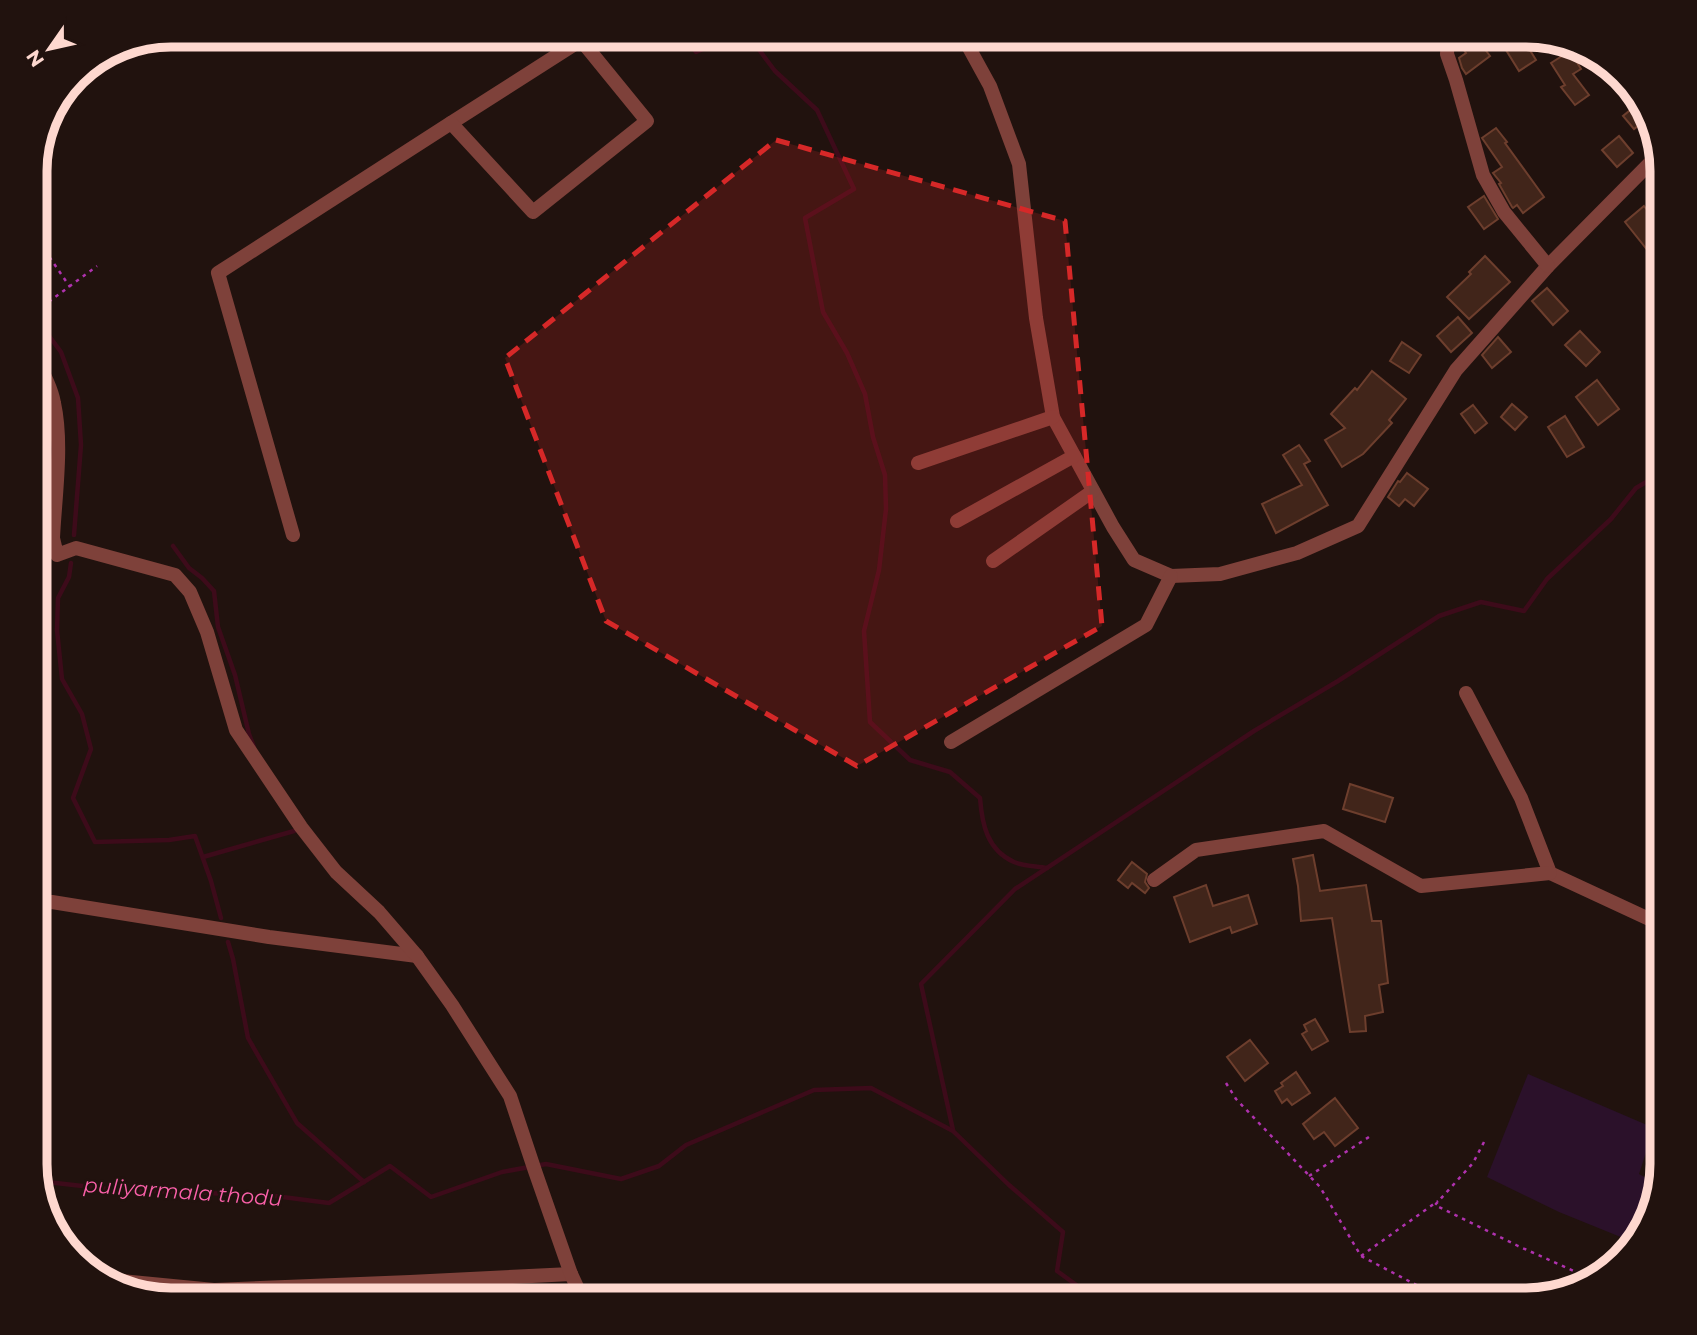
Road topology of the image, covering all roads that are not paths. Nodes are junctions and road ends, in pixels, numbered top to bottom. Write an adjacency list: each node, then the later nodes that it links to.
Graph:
1 (570, 47): 5 (street)
2 (591, 47): 5 (street)
3 (969, 47): 9 (street)
4 (1447, 47): 7 (street)
5 (451, 123): 14 (street)
6 (1650, 164): 7 (street)
7 (1548, 266): 16 (street)
8 (48, 384): 23 (street)
9 (1053, 417): 10 (street); 11 (street)
10 (1074, 456): 12 (street); 13 (street)
11 (918, 463)
12 (1093, 491): 15 (street); 16 (street)
13 (957, 521)
14 (293, 535)
15 (993, 561)
16 (1171, 576): 18 (street)
17 (1466, 693): 19 (street)
18 (951, 742)
19 (1550, 873): 20 (street); 22 (street)
20 (1154, 880)
21 (48, 902): 23 (street)
22 (1650, 919)
23 (417, 956): 24 (street)
24 (571, 1274): 27 (street); 28 (street)
25 (135, 1282): 26 (street)
26 (193, 1288)
27 (263, 1288)
28 (577, 1288)

